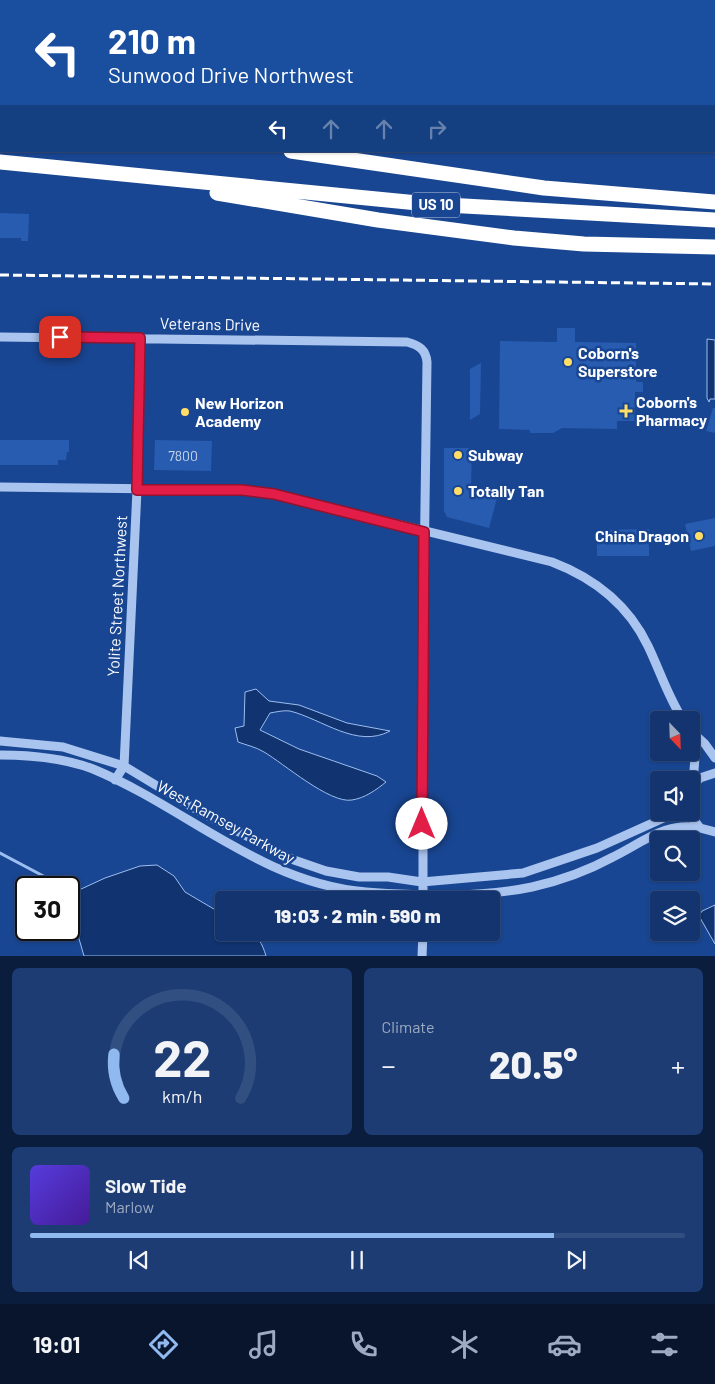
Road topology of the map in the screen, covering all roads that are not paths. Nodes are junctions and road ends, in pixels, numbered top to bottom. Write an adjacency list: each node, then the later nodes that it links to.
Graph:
1 (298, 152): 4 (highway, US 10)
2 (0, 162): 3 (highway, US 10)
3 (157, 178): 7 (highway, US 10); 8 (highway)
4 (475, 178): 5 (highway); 6 (highway, US 10)
5 (715, 193)
6 (715, 202)
7 (715, 220)
8 (715, 246)
9 (0, 337): 10 (street, Veterans Drive)
10 (140, 338): 12 (street, Yolite Street Northwest); 13 (street, Veterans Drive)
11 (0, 488): 12 (street)
12 (137, 490): 13 (street); 21 (street, Yolite Street Northwest)
13 (424, 532): 14 (street); 29 (street)
14 (679, 711)
15 (700, 739): 17 (street)
16 (0, 741): 21 (street, West Ramsey Parkway)
17 (706, 744): 18 (street); 20 (street)
18 (715, 753)
19 (0, 755): 24 (street, West Ramsey Parkway)
20 (715, 758)
21 (124, 766): 24 (street); 29 (street, West Ramsey Parkway)
22 (715, 773): 23 (street)
23 (700, 778)
24 (115, 780): 30 (street, West Ramsey Parkway)
25 (656, 821): 29 (street, West Ramsey Parkway)
26 (695, 821): 27 (street)
27 (700, 828): 28 (street, West Ramsey Parkway); 32 (street, West Ramsey Parkway)
28 (715, 832)
29 (422, 882): 31 (street)
30 (358, 891)
31 (423, 891)
32 (500, 891)
33 (423, 941): 34 (street)
34 (422, 956)

